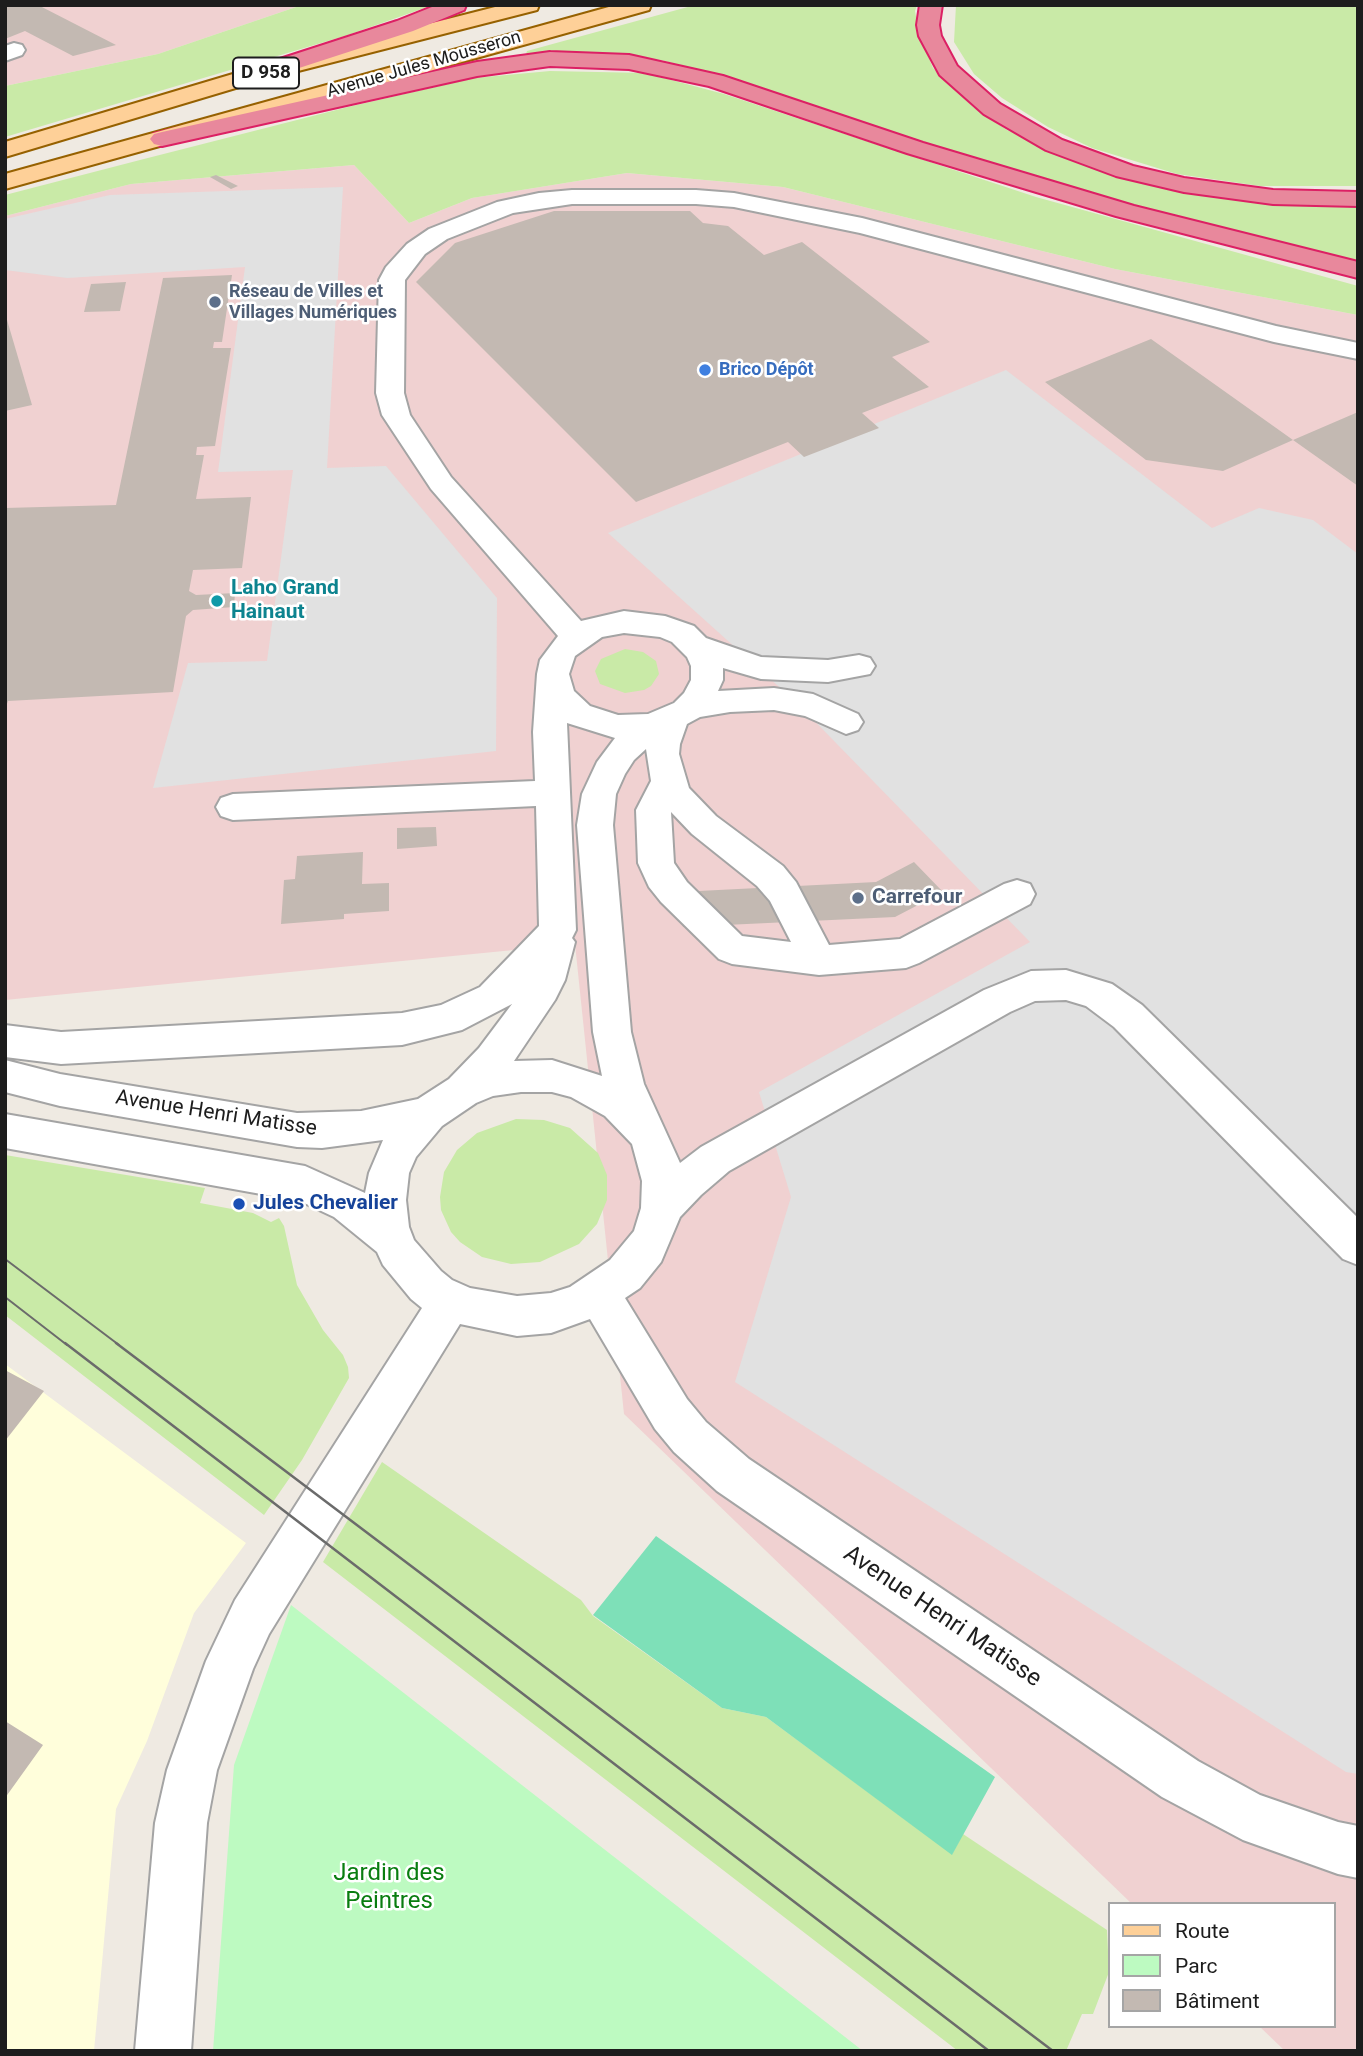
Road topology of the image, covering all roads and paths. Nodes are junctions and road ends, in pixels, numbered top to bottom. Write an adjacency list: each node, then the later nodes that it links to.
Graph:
1 (456, 5): 5 (highway)
2 (529, 5): 5 (main road, Avenue Jules Mousseron / D 958)
3 (641, 5): 6 (main road, Avenue Jules Mousseron / D 958)
4 (930, 5): 9 (highway)
5 (251, 76): 7 (main road, Avenue Jules Mousseron / D 958)
6 (162, 139): 8 (main road, Avenue Jules Mousseron / D 958); 10 (highway)
7 (5, 150)
8 (5, 182)
9 (1358, 199)
10 (1358, 270)
11 (1358, 351): 12 (street)
12 (577, 637): 13 (street); 15 (street)
13 (696, 646): 14 (street); 16 (street)
14 (859, 666)
15 (553, 681): 16 (street); 19 (street)
16 (672, 717): 17 (street); 18 (street); 28 (street)
17 (846, 722)
18 (668, 781): 23 (street); 23 (street)
19 (551, 793): 20 (street); 22 (street)
20 (233, 807)
21 (1017, 894): 23 (street)
22 (558, 930): 24 (street); 26 (street)
23 (818, 960)
24 (5, 1041)
25 (5, 1076): 27 (street, Avenue Henri Matisse)
26 (462, 1091): 27 (street, Avenue Henri Matisse); 28 (street, Avenue Henri Matisse)
27 (428, 1114): 31 (street, Avenue Henri Matisse)
28 (640, 1123): 30 (street, Avenue Henri Matisse)
29 (5, 1131): 31 (street, Avenue Henri Matisse)
30 (662, 1208): 32 (street); 33 (street, Avenue Henri Matisse)
31 (393, 1240): 34 (street, Avenue Henri Matisse)
32 (1358, 1246)
33 (599, 1294): 34 (street, Avenue Henri Matisse); 35 (street, Avenue Henri Matisse)
34 (451, 1301): 36 (street)
35 (1358, 1852)
36 (163, 2051)

